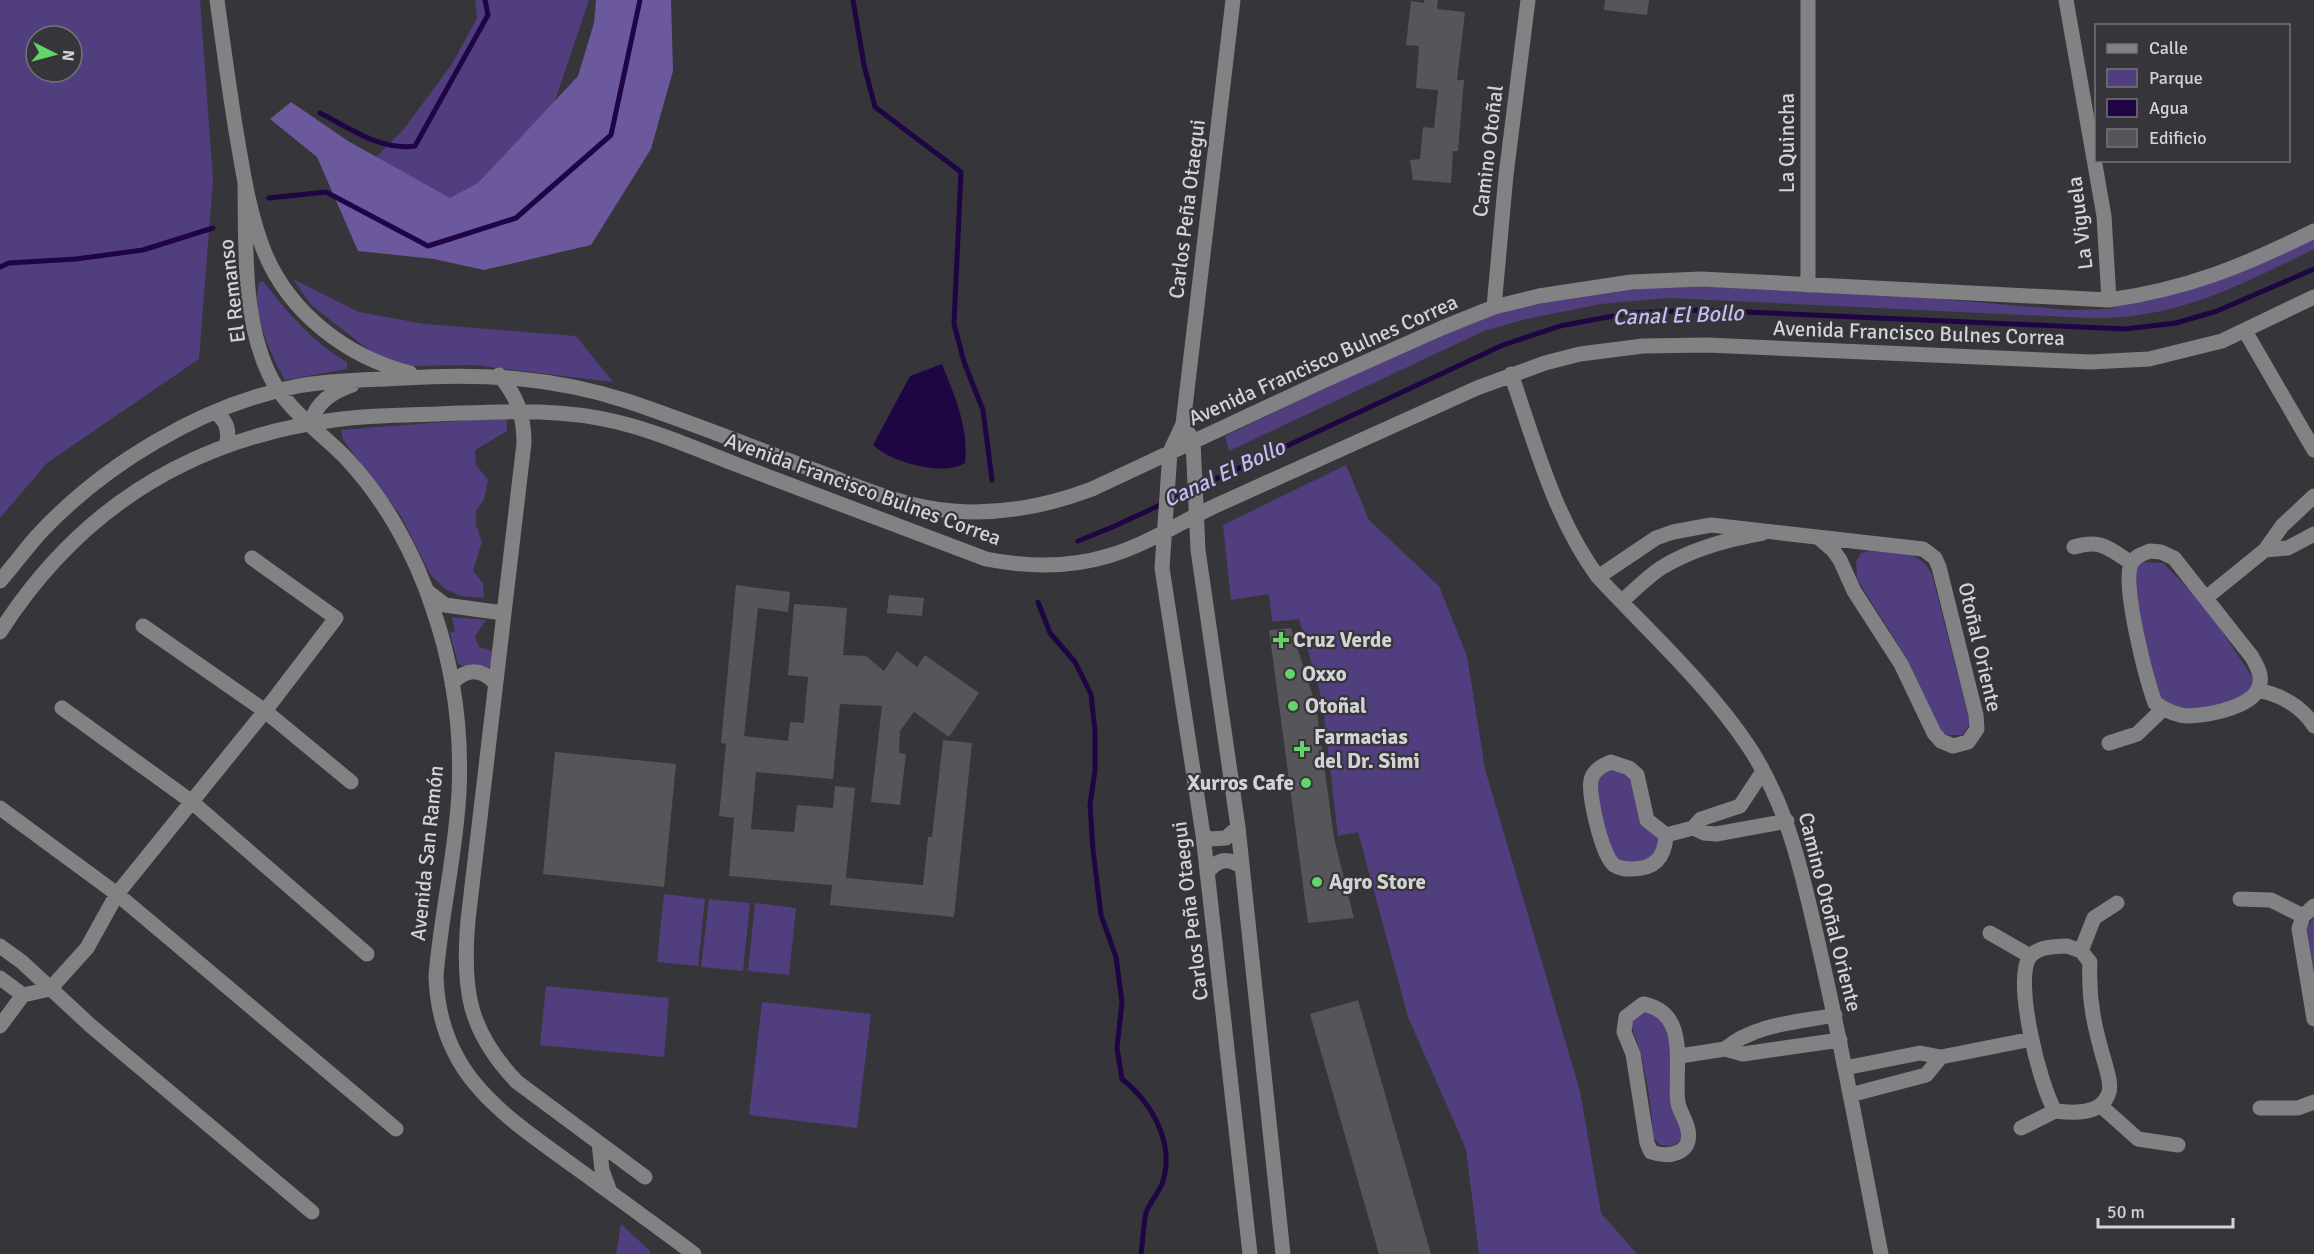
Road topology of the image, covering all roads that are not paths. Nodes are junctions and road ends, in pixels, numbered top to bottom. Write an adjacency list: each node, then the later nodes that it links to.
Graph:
1 (217, 0): 6 (street, El Remanso)
2 (1233, 0): 21 (street, Carlos Peña Otaegui)
3 (1528, 0): 11 (street, Camino Otoñal)
4 (1808, 0): 8 (street, La Quincha)
5 (2066, 0): 10 (street, La Viguela)
6 (244, 182): 15 (street, El Remanso); 17 (street, El Remanso)
7 (2314, 231): 10 (street, Avenida Francisco Bulnes Correa)
8 (1808, 285): 10 (street, Avenida Francisco Bulnes Correa); 11 (street, Avenida Francisco Bulnes Correa)
9 (2314, 297): 12 (street, Avenida Francisco Bulnes Correa)
10 (2109, 300)
11 (1494, 307): 22 (street, Avenida Francisco Bulnes Correa)
12 (2246, 331): 13 (street, Avenida Francisco Bulnes Correa); 24 (street)
13 (1511, 374): 27 (street, Avenida Francisco Bulnes Correa); 37 (street, Camino Otoñal Oriente)
14 (499, 375): 15 (street, Avenida Francisco Bulnes Correa); 18 (street); 25 (street, Avenida Francisco Bulnes Correa)
15 (423, 376): 16 (street, Avenida Francisco Bulnes Correa)
16 (364, 380): 17 (street, Avenida Francisco Bulnes Correa); 20 (street)
17 (279, 391): 19 (street, Avenida Francisco Bulnes Correa); 20 (street, Avenida San Ramón)
18 (521, 411): 20 (street, Avenida Francisco Bulnes Correa); 28 (street, Avenida Francisco Bulnes Correa); 43 (street)
19 (216, 413): 23 (street); 39 (street, Avenida Francisco Bulnes Correa)
20 (311, 424): 23 (street, Avenida Francisco Bulnes Correa); 40 (street, Avenida San Ramón)
21 (1183, 424): 22 (street); 25 (street, Carlos Peña Otaegui)
22 (1192, 441): 25 (street, Avenida Francisco Bulnes Correa); 27 (street)
23 (226, 446): 45 (street, Avenida Francisco Bulnes Correa)
24 (2314, 450)
25 (1170, 452): 28 (street, Carlos Peña Otaegui)
26 (2314, 496): 34 (street)
27 (1195, 509): 28 (street, Avenida Francisco Bulnes Correa); 59 (street)
28 (1165, 532): 61 (street, Carlos Peña Otaegui)
29 (1767, 532): 31 (street, Otoñal Oriente); 37 (street, Otoñal Oriente); 42 (street, Otoñal Oriente)
30 (2314, 534): 34 (street)
31 (1819, 538): 32 (street, Otoñal Oriente); 38 (street, Otoñal Oriente)
32 (1866, 542): 38 (street); 38 (street, Otoñal Oriente)
33 (2074, 547): 36 (street)
34 (2265, 550): 41 (street)
35 (252, 558): 51 (street)
36 (2131, 563): 41 (street); 50 (street)
37 (1598, 576): 42 (street, Camino Otoñal Oriente)
38 (1847, 578)
39 (0, 581)
40 (425, 587): 43 (street); 47 (street, Avenida San Ramón)
41 (2207, 597): 48 (street)
42 (1622, 601): 54 (street, Camino Otoñal Oriente)
43 (503, 613): 46 (street)
44 (143, 626): 51 (street)
45 (0, 632)
46 (495, 683): 47 (street); 93 (street)
47 (452, 684): 96 (street, Avenida San Ramón)
48 (2258, 690): 50 (street); 52 (street)
49 (62, 708): 56 (street)
50 (2163, 709): 53 (street)
51 (265, 711): 55 (street); 56 (street)
52 (2314, 726)
53 (2109, 743)
54 (1763, 771): 58 (street, Camino Otoñal Oriente); 60 (street)
55 (351, 782)
56 (192, 802): 65 (street); 72 (street)
57 (0, 808): 65 (street)
58 (1787, 821): 60 (street); 77 (street, Camino Otoñal Oriente)
59 (1238, 827): 61 (street); 63 (street)
60 (1693, 828): 62 (street)
61 (1203, 835): 64 (street, Carlos Peña Otaegui)
62 (1666, 835): 62 (street)
63 (1242, 867): 64 (street); 100 (street)
64 (1207, 873): 99 (street, Carlos Peña Otaegui)
65 (117, 894): 75 (street); 92 (street)
66 (2240, 899): 68 (street)
67 (2117, 903): 71 (street)
68 (2308, 911): 78 (street)
69 (1990, 933): 73 (street)
70 (0, 946): 75 (street)
71 (2081, 951): 73 (street); 88 (street)
72 (366, 954)
73 (2030, 956): 80 (street)
74 (0, 978): 76 (street)
75 (50, 989): 76 (street); 97 (street)
76 (23, 996): 79 (street)
77 (1835, 1015): 81 (street, Camino Otoñal Oriente); 82 (street)
78 (2314, 1019)
79 (0, 1026)
80 (2032, 1039): 84 (street); 90 (street)
81 (1840, 1041): 82 (street); 85 (street, Camino Otoñal Oriente)
82 (1725, 1048): 83 (street)
83 (1680, 1056): 83 (street)
84 (1941, 1057): 85 (street); 86 (street)
85 (1845, 1068): 86 (street, Camino Otoñal Oriente)
86 (1850, 1095): 101 (street, Camino Otoñal Oriente)
87 (2314, 1102): 89 (street)
88 (2100, 1106): 90 (street); 94 (street)
89 (2260, 1108)
90 (2055, 1111): 91 (street)
91 (2021, 1128)
92 (396, 1129)
93 (599, 1143): 95 (street); 96 (street)
94 (2178, 1145)
95 (645, 1177)
96 (610, 1192): 98 (street, Avenida San Ramón)
97 (312, 1212)
98 (693, 1254)
99 (1250, 1254)
100 (1283, 1254)
101 (1881, 1254)

